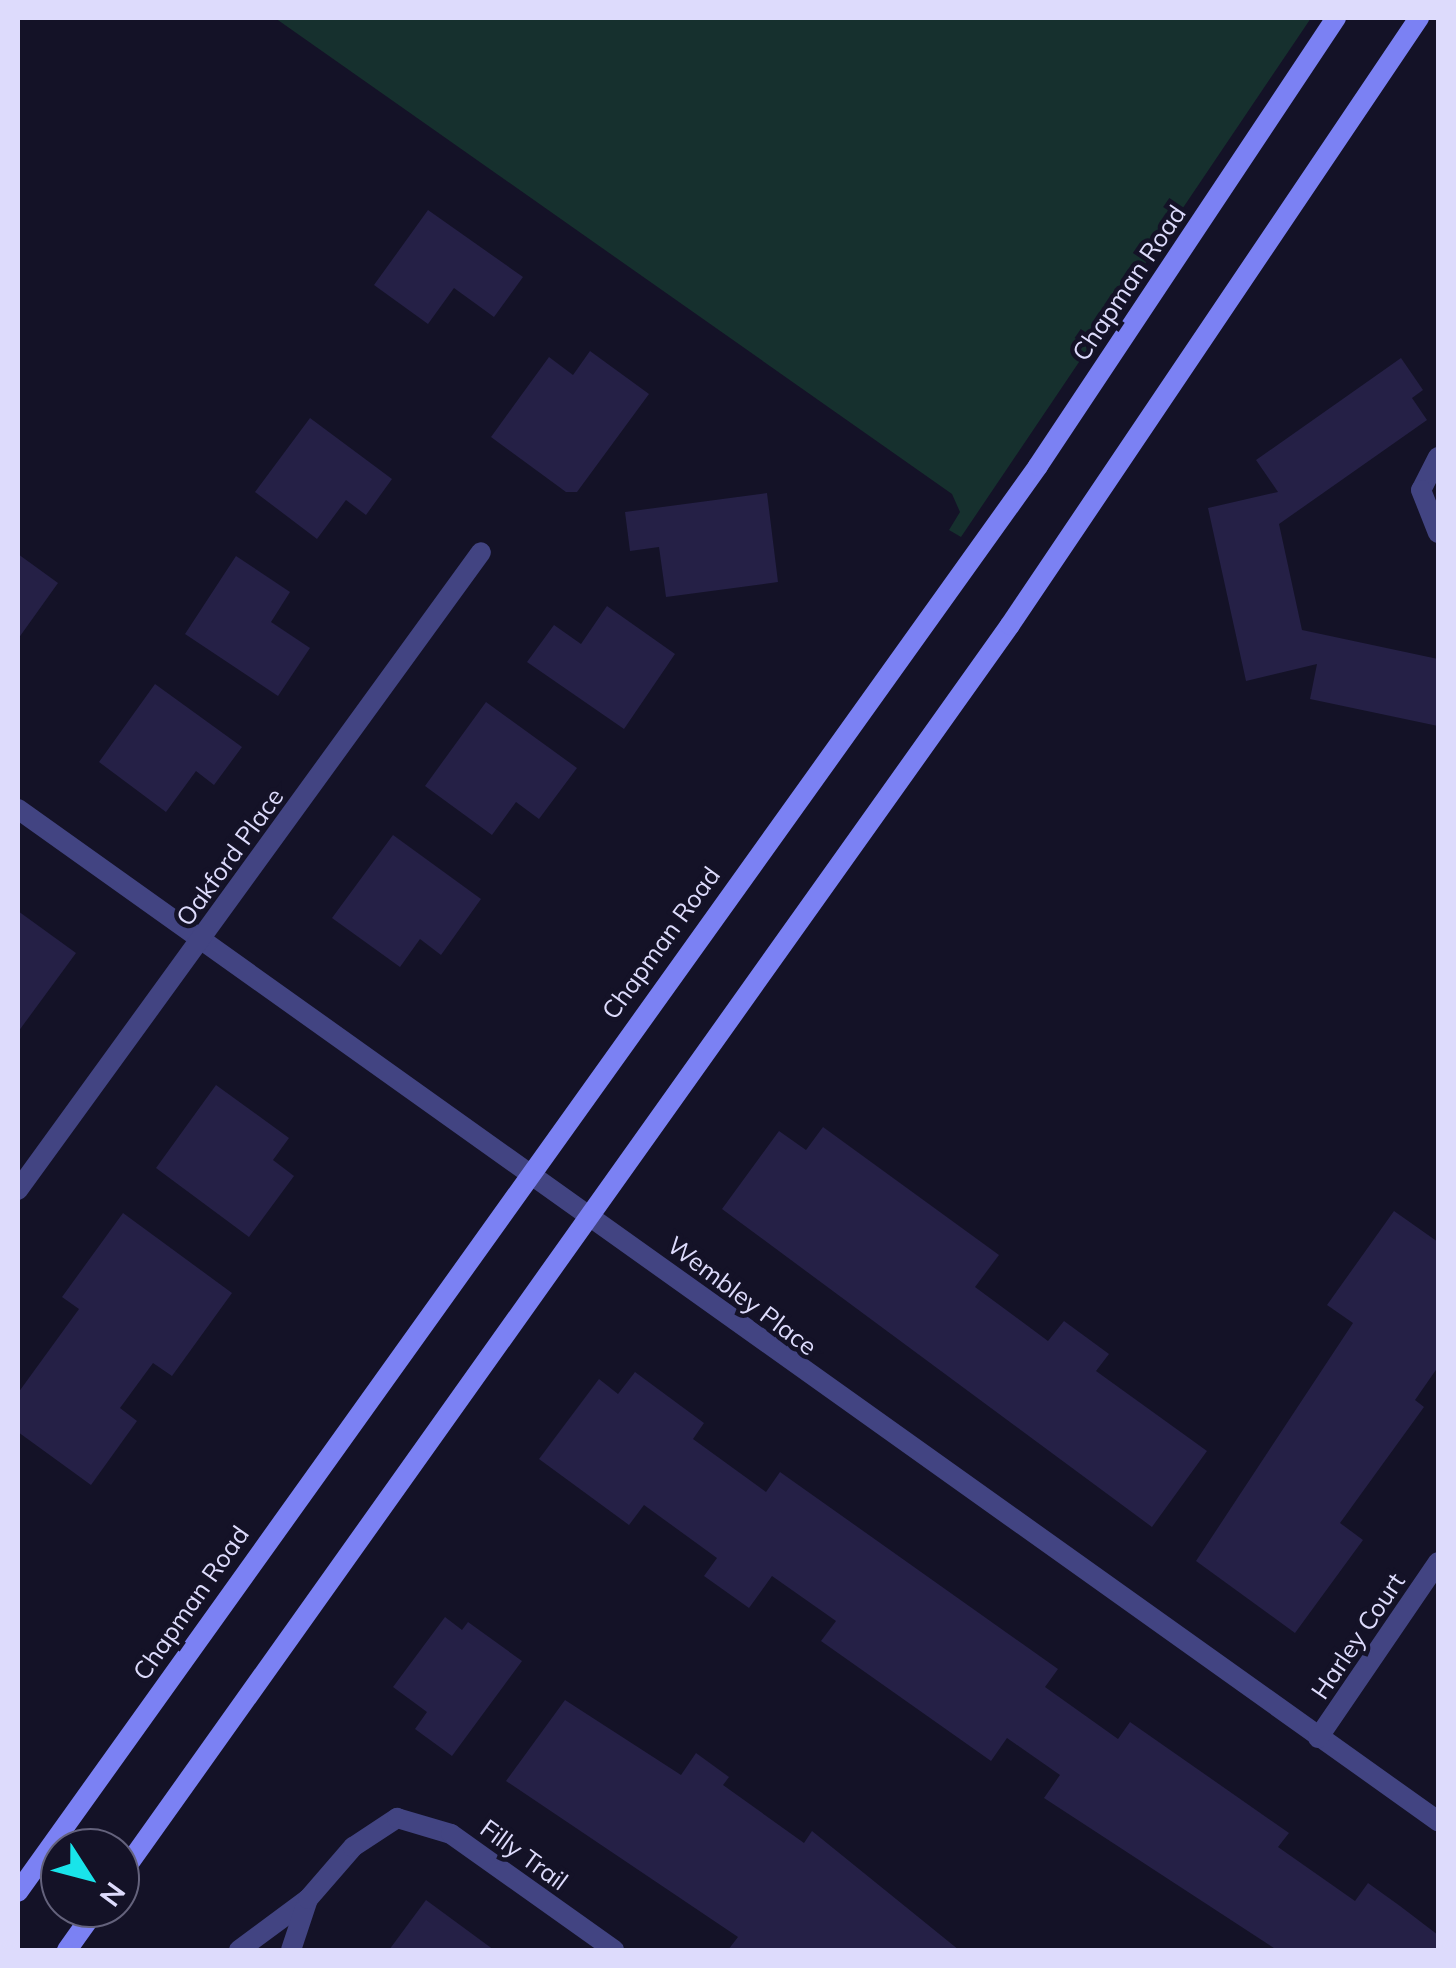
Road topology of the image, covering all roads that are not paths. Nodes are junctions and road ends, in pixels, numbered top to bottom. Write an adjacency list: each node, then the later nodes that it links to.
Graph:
1 (1336, 18): 8 (street, Chapman Road)
2 (1419, 18): 10 (street)
3 (1438, 457): 4 (street)
4 (1438, 533)
5 (480, 552): 7 (street, Oakford Place)
6 (18, 809): 7 (street, Wembley Place)
7 (202, 938): 8 (street, Wembley Place); 9 (street, Oakford Place)
8 (529, 1167): 10 (street, Wembley Place); 15 (street, Chapman Road)
9 (18, 1190)
10 (590, 1212): 12 (street, Wembley Place); 14 (street)
11 (1438, 1562): 12 (street, Harley Court)
12 (1318, 1738): 13 (street, Wembley Place)
13 (1438, 1821)
14 (140, 1848)
15 (18, 1892)
16 (308, 1900): 19 (street); 20 (street); 21 (street, Filly Trail)
17 (83, 1928): 18 (street)
18 (67, 1950)
19 (239, 1950)
20 (291, 1950)
21 (614, 1950)

